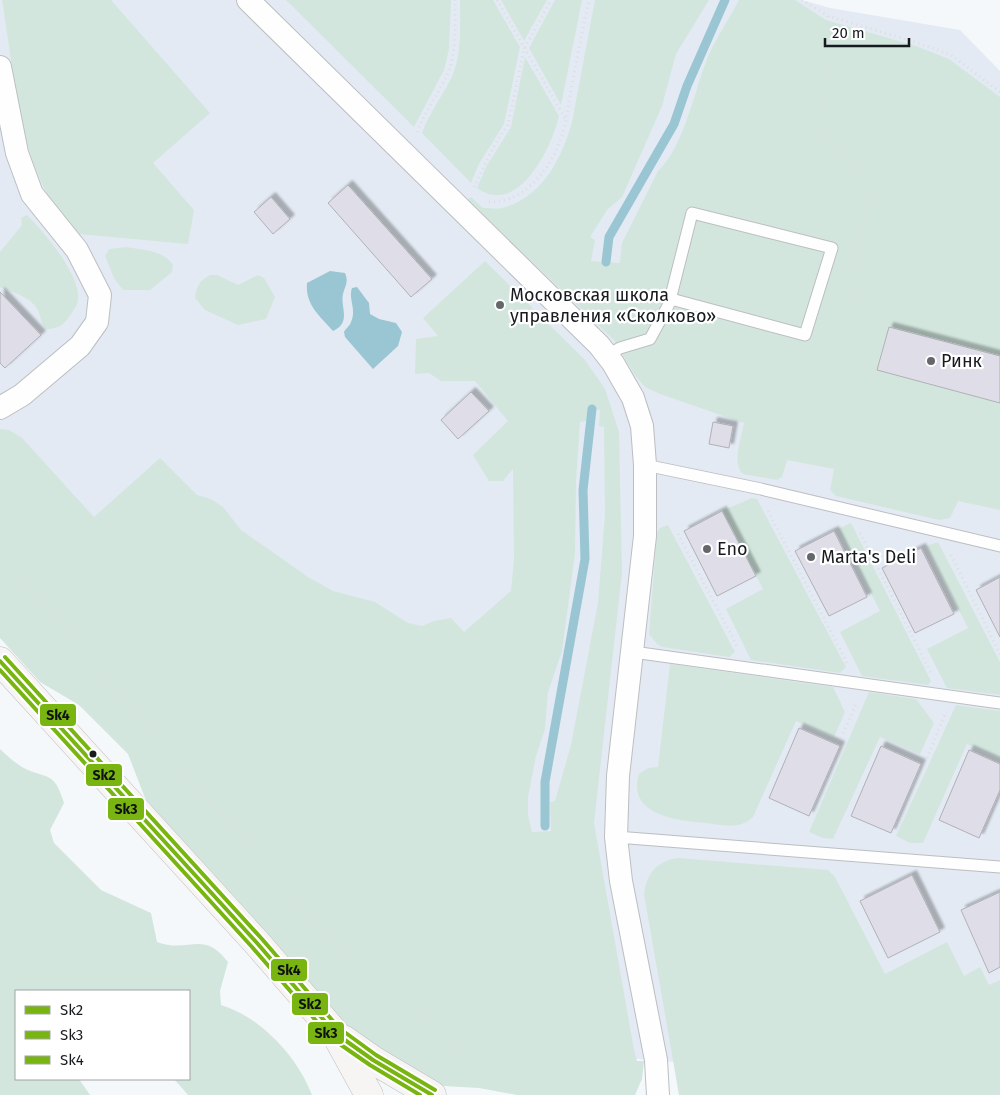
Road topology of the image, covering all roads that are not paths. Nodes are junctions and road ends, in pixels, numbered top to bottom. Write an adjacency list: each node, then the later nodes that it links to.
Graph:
1 (248, 0): 4 (street)
2 (0, 67): 5 (street)
3 (671, 299): 3 (lane); 4 (lane)
4 (607, 355): 6 (street)
5 (0, 408)
6 (645, 465): 7 (lane); 8 (street)
7 (1000, 546)
8 (633, 652): 10 (lane); 11 (street)
9 (0, 661): 13 (street)
10 (1000, 703)
11 (616, 837): 12 (lane); 16 (street)
12 (1000, 867)
13 (335, 1033): 14 (street); 15 (street)
14 (369, 1095)
15 (432, 1095)
16 (658, 1095)

